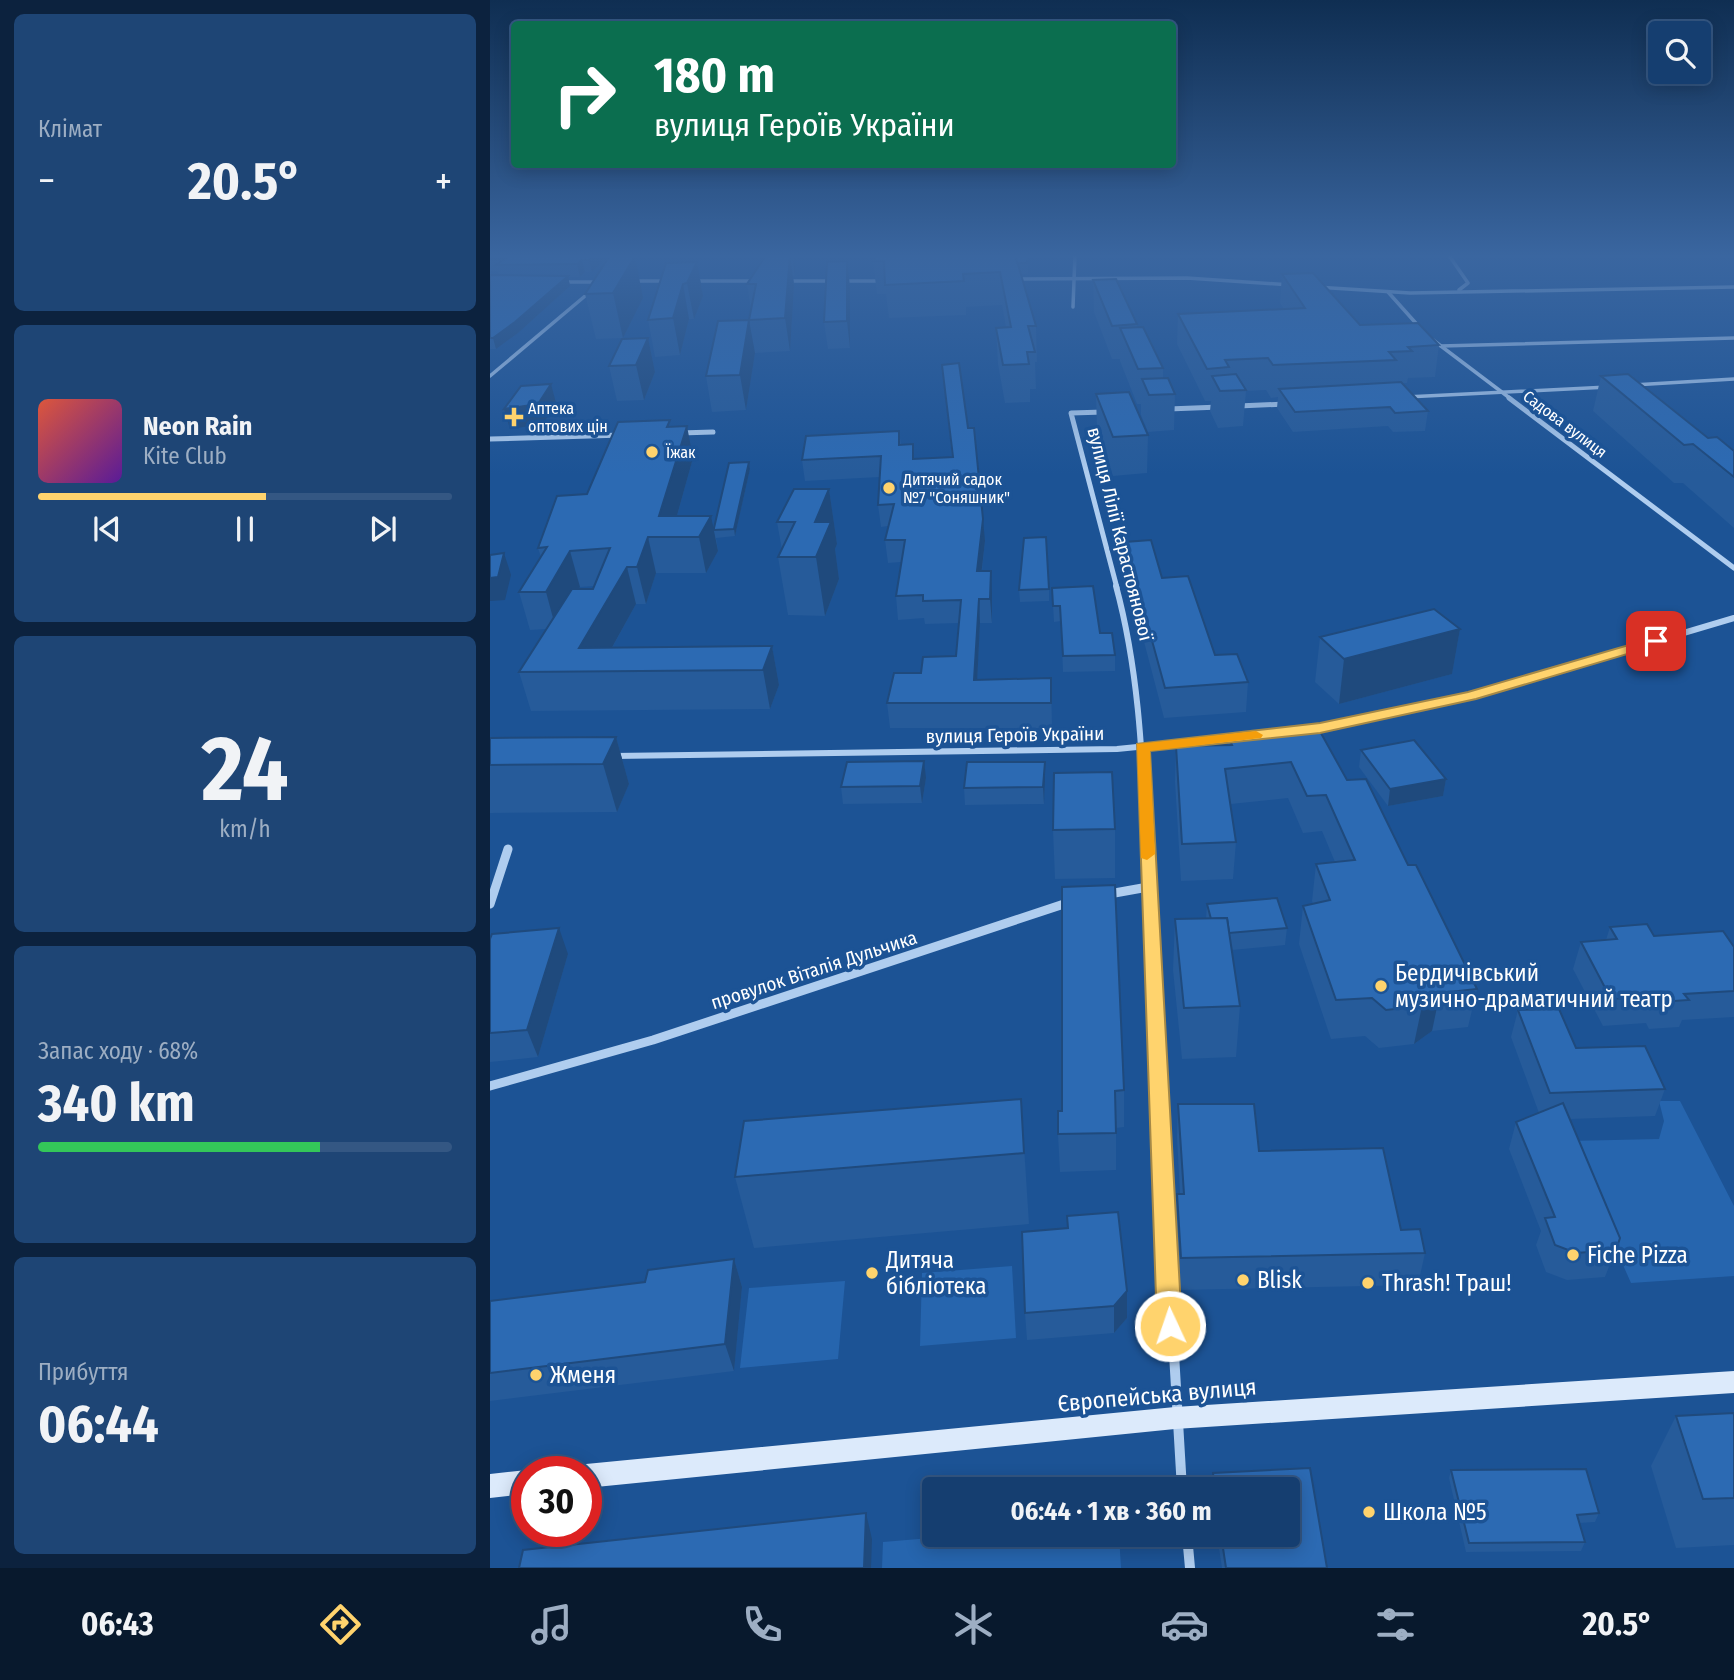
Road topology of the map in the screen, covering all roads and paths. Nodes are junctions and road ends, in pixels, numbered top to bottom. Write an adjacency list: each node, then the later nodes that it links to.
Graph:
1 (549, 327): 5 (street)
2 (1422, 327): 4 (street, Садова вулиця)
3 (1734, 338): 4 (street)
4 (1440, 346): 9 (street, Садова вулиця)
5 (490, 376)
6 (1734, 380): 7 (street)
7 (1624, 386)
8 (1611, 387): 9 (street)
9 (1503, 392): 10 (street); 18 (street, Садова вулиця)
10 (1393, 398)
11 (1296, 403): 12 (street)
12 (1162, 409)
13 (1108, 412): 22 (street, вулиця Лілії Карастоянової)
14 (713, 432): 15 (street)
15 (673, 433)
16 (632, 434): 17 (street)
17 (490, 439)
18 (1734, 568)
19 (1734, 618): 20 (street)
20 (1306, 730)
21 (1251, 736): 22 (street, вулиця Героїв України)
22 (1142, 748): 23 (street, вулиця Героїв України); 25 (street, вулиця Лілії Карастоянової)
23 (602, 756)
24 (508, 849): 28 (street)
25 (1148, 887): 26 (street); 31 (street, вулиця Лілії Карастоянової)
26 (1100, 896)
27 (1079, 899): 29 (street, провулок Віталія Дульчика)
28 (490, 904)
29 (490, 1086)
30 (1734, 1382): 31 (street, Європейська вулиця)
31 (1175, 1418): 32 (street, Європейська вулиця); 33 (street, вулиця Лілії Карастоянової)
32 (602, 1474)
33 (1181, 1477)
34 (511, 1484): 35 (street)
35 (490, 1486)
36 (1188, 1547): 37 (street)
37 (1190, 1568)

